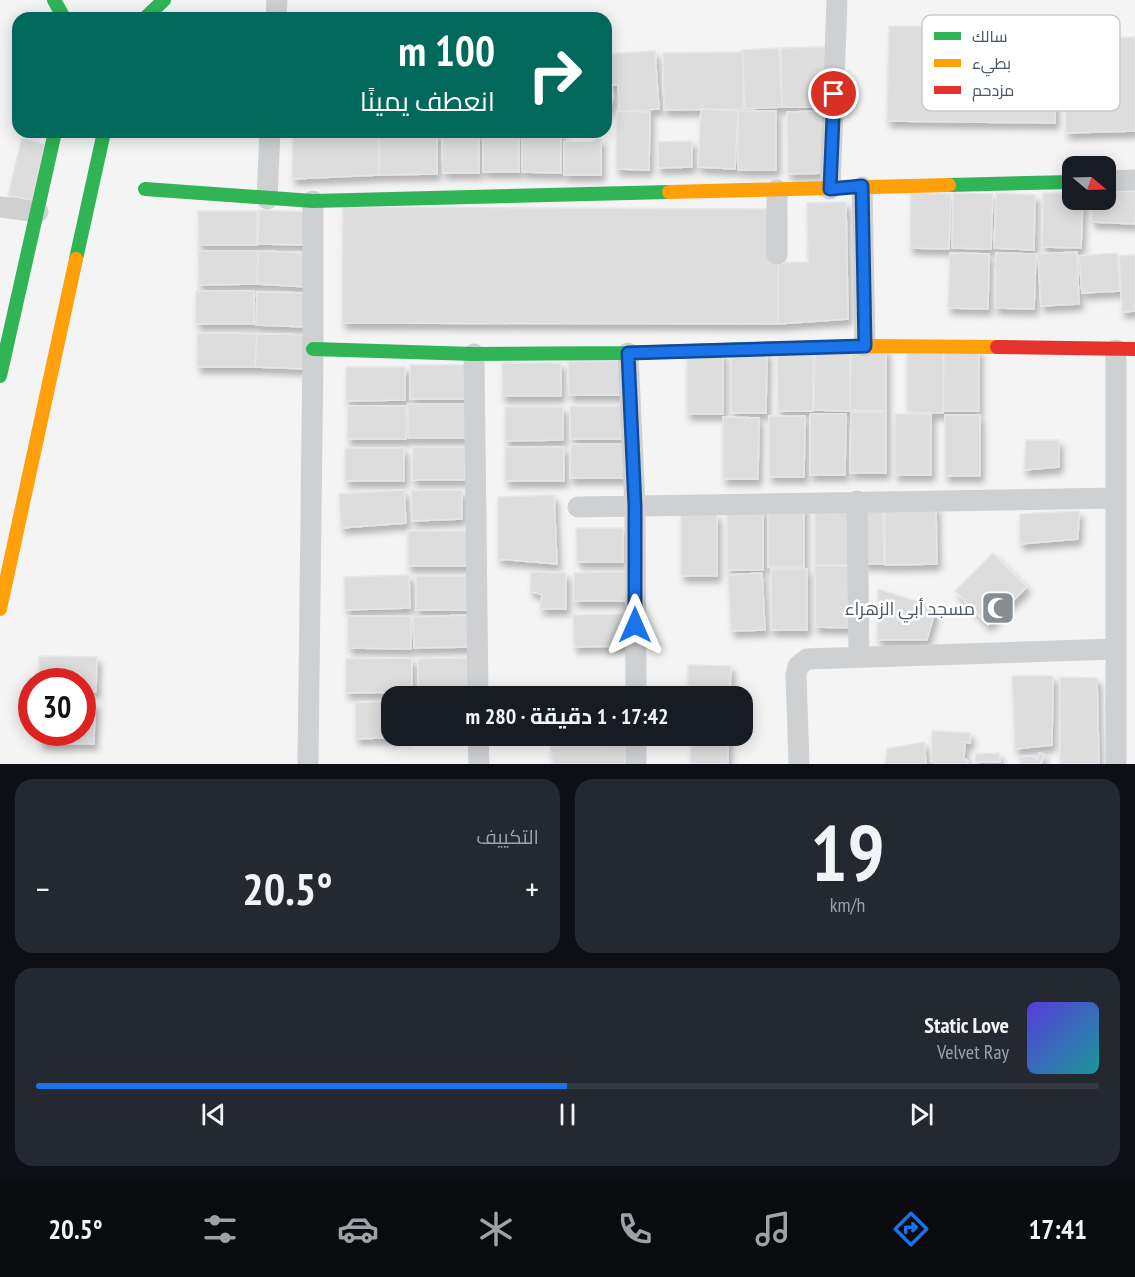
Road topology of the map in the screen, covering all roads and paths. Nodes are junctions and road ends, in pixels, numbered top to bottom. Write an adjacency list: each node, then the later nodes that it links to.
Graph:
1 (164, 0): 3 (street)
2 (837, 0): 12 (street)
3 (151, 12)
4 (54, 138): 17 (street)
5 (103, 138): 29 (street)
6 (270, 138): 14 (street)
7 (1135, 180): 8 (street)
8 (1116, 181)
9 (1062, 182): 10 (street)
10 (862, 186): 12 (street); 19 (street)
11 (145, 189): 14 (street)
12 (830, 189): 13 (street)
13 (777, 190): 15 (street); 18 (street)
14 (267, 199): 15 (street)
15 (312, 201): 20 (street)
16 (0, 207): 17 (street)
17 (38, 212): 24 (street)
18 (777, 254)
19 (865, 346): 21 (street); 22 (street)
20 (313, 349): 23 (street); 36 (street)
21 (1125, 350): 25 (street)
22 (628, 353): 23 (street); 27 (street)
23 (474, 354): 32 (street)
24 (0, 376)
25 (1116, 498): 26 (street); 30 (street)
26 (856, 501): 27 (street); 31 (street)
27 (635, 506): 28 (street); 33 (street)
28 (578, 507)
29 (0, 609)
30 (1116, 649): 31 (street); 40 (street)
31 (859, 657): 39 (street)
32 (478, 686)
33 (636, 686)
34 (478, 746): 37 (street)
35 (636, 746): 38 (street)
36 (308, 764)
37 (479, 764)
38 (636, 764)
39 (799, 764)
40 (1116, 764)

